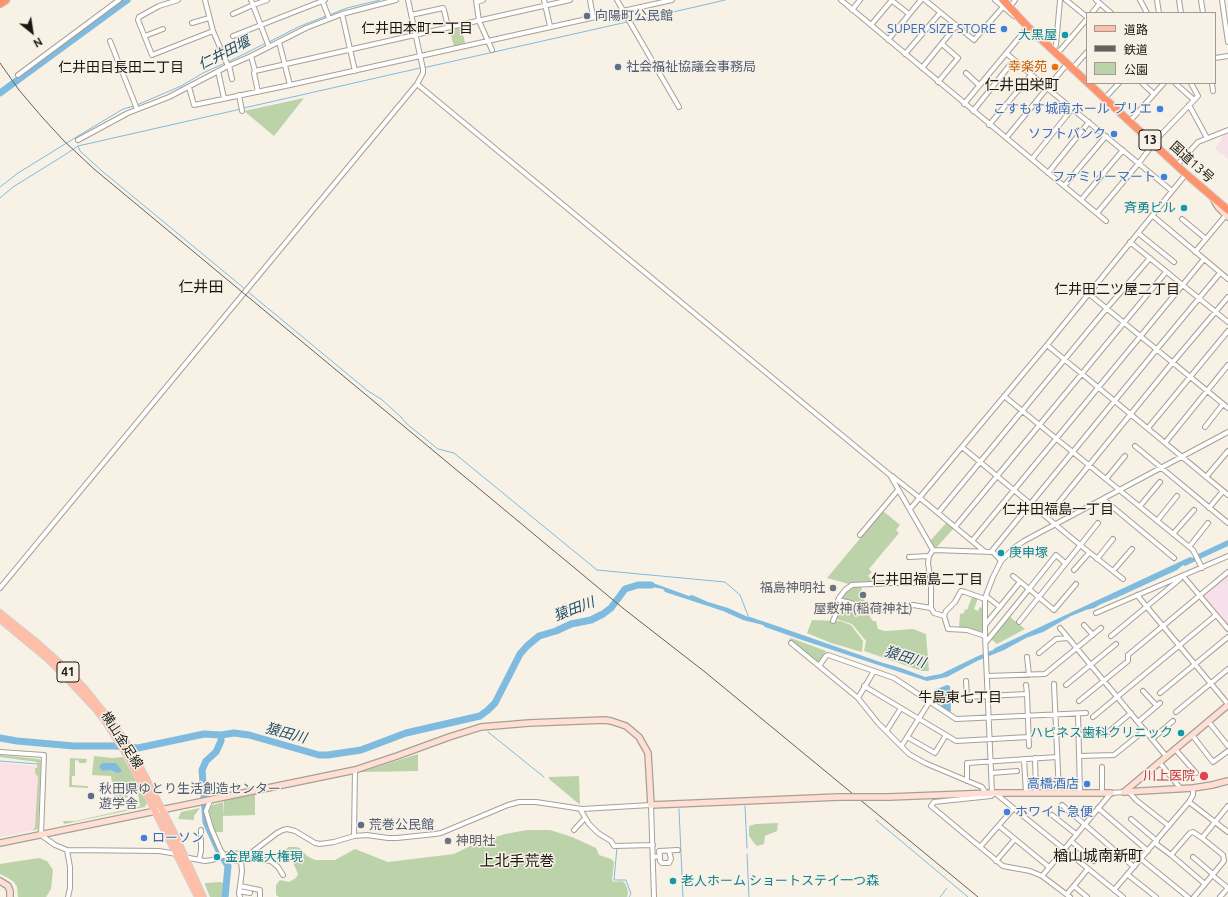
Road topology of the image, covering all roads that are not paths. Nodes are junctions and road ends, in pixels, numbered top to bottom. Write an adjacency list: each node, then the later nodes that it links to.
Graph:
1 (6, 0): 32 (highway)
2 (119, 0): 93 (street)
3 (178, 0): 65 (street)
4 (205, 0): 51 (street)
5 (251, 0): 34 (street)
6 (267, 0): 34 (street)
7 (323, 0): 52 (street); 56 (street)
8 (394, 0): 46 (street)
9 (408, 0): 48 (street)
10 (483, 0): 30 (street)
11 (544, 0): 35 (street)
12 (570, 0): 35 (street)
13 (590, 0): 49 (street)
14 (617, 0): 36 (street)
15 (672, 0): 36 (street)
16 (841, 0): 37 (street)
17 (860, 0): 37 (street)
18 (892, 0): 47 (street); 57 (street)
19 (921, 0): 47 (street)
20 (925, 0): 38 (street)
21 (995, 0): 33 (street)
22 (1060, 0): 77 (street)
23 (1066, 0): 50 (street)
24 (1096, 0): 31 (street)
25 (1140, 0): 41 (street)
26 (1157, 0): 42 (street)
27 (1179, 0): 43 (street)
28 (1201, 0): 44 (street)
29 (1222, 0): 71 (street)
30 (477, 1): 54 (street)
31 (1100, 3): 39 (street); 40 (street)
32 (0, 4)
33 (1003, 4): 59 (street); 61 (highway, 国道13号 / 13)
34 (253, 6): 45 (street); 56 (street)
35 (546, 6): 54 (street); 58 (street)
36 (623, 10): 49 (street); 119 (street)
37 (852, 10): 57 (street)
38 (940, 12): 59 (street); 79 (street)
39 (1093, 12)
40 (1110, 12)
41 (1146, 12)
42 (1159, 12)
43 (1181, 12)
44 (1202, 12)
45 (233, 14)
46 (342, 14): 52 (street); 74 (street)
47 (909, 14): 67 (street)
48 (412, 15): 60 (street); 64 (street)
49 (593, 17): 58 (street)
50 (1086, 17)
51 (209, 18): 55 (street); 63 (street)
52 (329, 18): 70 (street)
53 (1086, 19): 77 (street)
54 (479, 20): 60 (street); 69 (street)
55 (192, 23)
56 (261, 25): 66 (street); 72 (street)
57 (871, 25): 67 (street)
58 (550, 26): 69 (street)
59 (956, 26): 73 (street)
60 (448, 27): 64 (street)
61 (1028, 27): 76 (street); 77 (highway, 国道13号 / 13)
62 (163, 29): 65 (street)
63 (213, 31): 65 (street); 86 (street)
64 (416, 34): 74 (street); 81 (street)
65 (145, 36)
66 (233, 36)
67 (888, 40): 79 (street)
68 (110, 41): 120 (street)
69 (487, 41): 75 (street); 81 (street)
70 (279, 42): 72 (street); 85 (street)
71 (1228, 42)
72 (268, 44): 80 (street)
73 (942, 44): 88 (street); 97 (street)
74 (350, 49): 85 (street); 91 (street)
75 (492, 50)
76 (1006, 52): 84 (street); 107 (street)
77 (1054, 52): 87 (highway, 国道13号 / 13)
78 (1086, 53): 87 (street)
79 (905, 54): 88 (street)
80 (251, 56): 86 (street); 90 (street)
81 (421, 56): 91 (street); 98 (street)
82 (1228, 56): 83 (street)
83 (1216, 58)
84 (1014, 60): 94 (street); 123 (street)
85 (285, 64): 90 (street); 106 (street)
86 (228, 65): 89 (street); 95 (street)
87 (1070, 66): 96 (highway, 国道13号 / 13); 109 (street)
88 (922, 68): 97 (street)
89 (218, 71): 108 (street); 114 (street)
90 (255, 71): 111 (street)
91 (355, 71): 106 (street)
92 (966, 73): 107 (street)
93 (18, 75)
94 (1031, 75): 109 (street); 126 (street)
95 (232, 79)
96 (1086, 80)
97 (938, 82): 117 (street)
98 (417, 84): 197 (street); 251 (street)
99 (1090, 84): 115 (highway, 国道13号 / 13)
100 (1117, 84): 115 (street)
101 (1143, 84): 112 (street)
102 (1163, 84): 112 (street)
103 (1176, 84): 116 (street)
104 (1192, 84): 116 (street)
105 (1212, 84): 110 (street)
106 (290, 85): 111 (street)
107 (979, 85): 117 (street)
108 (189, 87): 114 (street); 120 (street)
109 (1047, 88): 122 (street); 129 (street)
110 (1213, 91)
111 (258, 92): 113 (street)
112 (1154, 94): 125 (street)
113 (239, 95): 114 (street); 121 (street)
114 (224, 98)
115 (1105, 98): 125 (highway, 国道13号 / 13)
116 (1194, 100): 118 (street)
117 (964, 104): 123 (street)
118 (1189, 105): 130 (street); 132 (street)
119 (679, 107)
120 (137, 109): 131 (street)
121 (242, 109)
122 (1072, 109): 124 (street); 134 (street)
123 (973, 111): 126 (street)
124 (1089, 122): 128 (street); 137 (street)
125 (1130, 122): 132 (highway, 国道13号 / 13)
126 (990, 125): 129 (street)
127 (1228, 130): 130 (street)
128 (1106, 136): 133 (street); 139 (street)
129 (1006, 138): 134 (street)
130 (1208, 138): 136 (street)
131 (78, 140)
132 (1154, 143): 135 (street); 136 (highway, 国道13号 / 13)
133 (1123, 150): 135 (street); 141 (street)
134 (1032, 159): 137 (street)
135 (1139, 162): 140 (street); 142 (street)
136 (1176, 165): 138 (highway, 国道13号 / 13)
137 (1048, 173): 139 (street)
138 (1186, 174): 140 (street); 143 (highway, 国道13号 / 13)
139 (1064, 186): 141 (street)
140 (1172, 191): 144 (street)
141 (1081, 200): 142 (street)
142 (1097, 214): 146 (street)
143 (1227, 214): 148 (street)
144 (1153, 216): 147 (street); 150 (street)
145 (1182, 219): 148 (street)
146 (1106, 221)
147 (1138, 233): 149 (street); 153 (street)
148 (1206, 239): 150 (street)
149 (1130, 242): 151 (street); 158 (street)
150 (1195, 252): 152 (street)
151 (1150, 258): 154 (street); 161 (street)
152 (1204, 259): 155 (street); 157 (street)
153 (1174, 262)
154 (1166, 272): 157 (street); 163 (street)
155 (1220, 273): 156 (street); 160 (street)
156 (1228, 279)
157 (1183, 285): 160 (street); 166 (street)
158 (1089, 294): 161 (street); 167 (street)
159 (1228, 297): 162 (street)
160 (1199, 298): 162 (street); 168 (street)
161 (1107, 308): 163 (street); 169 (street)
162 (1216, 312): 164 (street); 170 (street)
163 (1124, 322): 166 (street); 172 (street)
164 (1228, 322)
165 (1228, 331): 173 (street)
166 (1140, 336): 168 (street); 174 (street)
167 (1047, 345): 169 (street); 176 (street)
168 (1157, 349): 170 (street); 177 (street)
169 (1065, 360): 172 (street); 180 (street)
170 (1173, 362): 173 (street); 181 (street)
171 (1228, 365): 175 (street)
172 (1081, 374): 174 (street); 182 (street)
173 (1190, 377): 175 (street); 184 (street)
174 (1097, 387): 177 (street); 186 (street)
175 (1207, 390): 178 (street); 187 (street)
176 (1004, 396): 180 (street); 189 (street)
177 (1114, 401): 181 (street); 191 (street)
178 (1224, 404): 179 (street); 183 (street)
179 (1228, 408)
180 (1023, 411): 182 (street); 194 (street)
181 (1131, 415): 184 (street); 195 (street)
182 (1039, 424): 186 (street); 198 (street)
183 (1205, 427)
184 (1148, 428): 187 (street)
185 (1228, 432): 193 (street)
186 (1056, 438): 191 (street); 203 (street)
187 (1165, 443): 193 (street)
188 (1135, 446): 196 (street)
189 (962, 447): 194 (street); 208 (street)
190 (1228, 451): 199 (street)
191 (1073, 452): 195 (street); 210 (street)
192 (1126, 456): 200 (street)
193 (1181, 456): 196 (street); 199 (street)
194 (980, 462): 198 (street); 215 (street)
195 (1090, 466): 200 (street); 216 (street)
196 (1161, 467): 204 (street); 212 (street)
197 (890, 475): 202 (street); 208 (street)
198 (997, 476): 203 (street); 222 (street)
199 (1206, 477): 205 (street)
200 (1106, 479): 204 (street)
201 (1160, 482): 211 (street)
202 (898, 490): 213 (street); 224 (street)
203 (1014, 490): 210 (street); 226 (street)
204 (1120, 490): 209 (street); 211 (street)
205 (1222, 490): 206 (street); 212 (street)
206 (1228, 495)
207 (1177, 496): 217 (street)
208 (920, 498): 213 (street); 215 (street)
209 (1103, 499): 221 (street); 237 (street)
210 (1030, 503): 216 (street); 232 (street)
211 (1140, 506): 217 (street)
212 (1209, 508): 220 (street)
213 (910, 509): 230 (street)
214 (1194, 510): 223 (street)
215 (938, 513): 222 (street)
216 (1047, 517): 221 (street)
217 (1157, 521): 223 (street)
218 (1098, 523): 227 (street)
219 (1208, 523): 228 (street)
220 (1228, 523)
221 (1055, 524): 227 (street); 239 (street)
222 (955, 527): 226 (street)
223 (1173, 534): 228 (street)
224 (860, 535)
225 (1112, 539): 238 (street)
226 (972, 541): 231 (street)
227 (1080, 545): 233 (street); 240 (street)
228 (1189, 547): 241 (street)
229 (1132, 549): 243 (street)
230 (933, 550): 231 (street); 234 (street)
231 (985, 552): 232 (street)
232 (991, 552): 239 (street)
233 (1089, 553): 238 (street); 242 (street)
234 (929, 556): 236 (street); 249 (street)
235 (1228, 556): 241 (street)
236 (909, 557)
237 (1174, 558)
238 (1097, 559): 243 (street)
239 (1001, 561): 256 (street)
240 (1065, 563): 252 (street); 255 (street)
241 (1202, 568): 246 (street)
242 (1074, 570)
243 (1113, 571): 247 (street)
244 (1228, 572): 254 (street)
245 (1013, 576): 248 (street)
246 (1183, 576): 253 (street); 254 (street); 259 (street)
247 (1123, 579)
248 (1020, 582): 252 (street); 258 (street)
249 (931, 584): 257 (street); 260 (street)
250 (1076, 584): 255 (street)
251 (0, 588)
252 (1029, 589): 255 (street); 279 (street)
253 (1137, 595): 259 (street); 262 (street)
254 (1200, 596): 263 (street); 270 (street)
255 (1038, 597): 267 (street)
256 (986, 598): 258 (street); 264 (street); 268 (street)
257 (839, 601): 260 (street); 266 (street)
258 (1000, 607): 268 (street)
259 (1146, 607): 270 (street); 276 (street)
260 (932, 608): 264 (street)
261 (0, 613): 331 (main road, 横山金足線 / 41)
262 (1096, 613)
263 (1216, 615): 273 (street); 282 (street)
264 (944, 616): 275 (street)
265 (0, 620): 331 (main road, 横山金足線 / 41)
266 (833, 621)
267 (1019, 622)
268 (985, 625): 275 (street)
269 (1084, 625): 274 (street)
270 (1163, 627): 282 (street); 293 (street)
271 (1060, 628): 277 (street)
272 (1101, 628): 274 (street)
273 (1228, 629)
274 (1093, 635): 283 (street)
275 (985, 636): 279 (street)
276 (1111, 636)
277 (1068, 638): 283 (street); 284 (street)
278 (1228, 638): 287 (street)
279 (986, 642): 292 (street)
280 (791, 643): 288 (street)
281 (1116, 644): 286 (street)
282 (1179, 646): 287 (street); 304 (street)
283 (1076, 648): 286 (street); 291 (street)
284 (1039, 653)
285 (1027, 657): 291 (street)
286 (1090, 665): 293 (street); 298 (street)
287 (1195, 665): 295 (street); 302 (street)
288 (819, 666): 290 (street); 305 (street)
289 (1228, 669): 295 (street)
290 (874, 671): 299 (street); 306 (street)
291 (1029, 674): 292 (street)
292 (987, 676): 303 (street)
293 (1104, 680): 304 (street); 307 (street)
294 (966, 681): 303 (street)
295 (1210, 683): 308 (street); 310 (street)
296 (1054, 684): 314 (street)
297 (1026, 685): 301 (street)
298 (1066, 685)
299 (864, 686): 305 (street); 309 (street)
300 (1143, 690): 320 (street)
301 (1027, 694): 303 (street); 315 (street)
302 (1160, 694)
303 (988, 696): 317 (street)
304 (1118, 697): 312 (street); 316 (street)
305 (858, 698): 322 (street)
306 (930, 701): 317 (street); 318 (street)
307 (1079, 701)
308 (1228, 704): 321 (street)
309 (901, 708): 318 (street); 322 (street)
310 (1176, 712)
311 (1086, 713): 313 (street)
312 (1131, 713): 320 (street); 325 (street)
313 (1078, 714): 314 (street); 325 (street)
314 (1055, 715): 315 (street); 340 (street)
315 (1028, 716): 317 (street); 328 (street)
316 (1093, 717)
317 (989, 718): 330 (street)
318 (919, 719): 324 (street); 327 (street)
319 (1173, 721): 329 (street)
320 (1138, 722): 323 (street)
321 (1208, 722): 326 (street); 334 (street)
322 (887, 730): 332 (street)
323 (1145, 730): 329 (street); 338 (street)
324 (946, 735): 327 (street); 330 (street)
325 (1078, 735): 338 (street)
326 (1192, 735): 335 (street); 336 (street)
327 (907, 737): 332 (street)
328 (1029, 737): 330 (street); 333 (street)
329 (1152, 738): 339 (street)
330 (989, 739): 343 (street)
331 (123, 742): 371 (main road, 横山金足線 / 41)
332 (902, 745): 350 (street)
333 (1029, 746)
334 (1228, 746)
335 (1175, 749): 339 (street); 349 (street)
336 (1228, 750)
337 (0, 752): 383 (street)
338 (1079, 756): 360 (street)
339 (1166, 756): 344 (street)
340 (1057, 757): 341 (street); 359 (street)
341 (1035, 758): 342 (street); 358 (street)
342 (1024, 759): 343 (street); 357 (street)
343 (991, 761): 348 (street); 350 (street)
344 (1159, 762): 353 (street); 355 (street)
345 (1102, 767): 361 (street)
346 (355, 770): 363 (street); 365 (street); 384 (street)
347 (1017, 771): 348 (street)
348 (991, 773): 356 (street)
349 (1196, 773)
350 (967, 781): 354 (street)
351 (1228, 781): 352 (street)
352 (1193, 788): 353 (street); 364 (street)
353 (1180, 789): 355 (street)
354 (985, 792): 356 (street); 365 (street, bridge)
355 (1126, 792): 362 (street); 378 (street)
356 (994, 793): 357 (street); 370 (street); 391 (street)
357 (1026, 793): 358 (street)
358 (1036, 793): 359 (street)
359 (1059, 793): 360 (street)
360 (1080, 793): 361 (street)
361 (1102, 793): 362 (street)
362 (1111, 793): 368 (street)
363 (206, 801): 371 (street); 401 (street)
364 (1189, 802): 375 (street); 378 (street)
365 (651, 805): 369 (street); 390 (street)
366 (1062, 805): 376 (street)
367 (1228, 806): 375 (street)
368 (1098, 808): 376 (street); 397 (street)
369 (580, 809): 373 (street); 384 (street)
370 (1013, 809): 377 (street); 392 (street)
371 (159, 811): 383 (street); 399 (main road, 横山金足線 / 41); 404 (main road, 横山金足線 / 41)
372 (1052, 815): 382 (street)
373 (585, 818): 380 (street); 390 (street)
374 (1131, 818): 388 (street)
375 (1215, 822): 381 (street); 385 (street)
376 (1084, 824): 382 (street); 412 (street)
377 (999, 826): 386 (street); 391 (street)
378 (1169, 826): 388 (street)
379 (201, 830): 407 (street)
380 (574, 830)
381 (1228, 832)
382 (1076, 834): 387 (street)
383 (41, 835): 389 (street); 393 (street)
384 (354, 836): 395 (street)
385 (1202, 838): 400 (street); 414 (street)
386 (1015, 839): 408 (street); 411 (street)
387 (1070, 841): 392 (street); 410 (street)
388 (1156, 842): 397 (street); 400 (street)
389 (0, 843)
390 (653, 844): 402 (street)
391 (980, 847): 408 (street)
392 (1064, 849): 411 (street); 413 (street)
393 (67, 850): 399 (street); 427 (street)
394 (678, 850): 396 (street)
395 (254, 851): 398 (street); 415 (street)
396 (669, 851): 403 (street); 403 (street)
397 (1148, 851): 406 (street)
398 (249, 853): 401 (street); 409 (street)
399 (178, 854): 404 (street); 428 (main road, 横山金足線 / 41)
400 (1171, 855): 419 (street)
401 (224, 856): 407 (street); 409 (street)
402 (653, 856): 403 (street); 432 (street)
403 (660, 856)
404 (184, 857): 407 (street); 429 (main road, 横山金足線 / 41)
405 (1192, 857): 414 (street)
406 (1141, 858): 412 (street); 436 (street)
407 (200, 860)
408 (996, 861): 417 (street)
409 (241, 862): 421 (street)
410 (1094, 862)
411 (1049, 867): 417 (street)
412 (1134, 867): 416 (street)
413 (1087, 870): 420 (street); 423 (street)
414 (1213, 874): 419 (street); 422 (street)
415 (283, 875)
416 (1128, 875): 423 (street); 435 (street)
417 (1042, 876): 425 (street)
418 (0, 881): 426 (street)
419 (1204, 884): 437 (street)
420 (1074, 886): 425 (street); 433 (street)
421 (239, 888): 424 (street); 430 (street); 431 (street)
422 (1228, 888): 438 (street)
423 (1114, 890): 434 (street)
424 (250, 893)
425 (1069, 896)
426 (10, 897)
427 (68, 897)
428 (198, 897)
429 (203, 897)
430 (240, 897)
431 (260, 897)
432 (654, 897)
433 (1087, 897)
434 (1123, 897)
435 (1156, 897)
436 (1188, 897)
437 (1194, 897)
438 (1220, 897)

